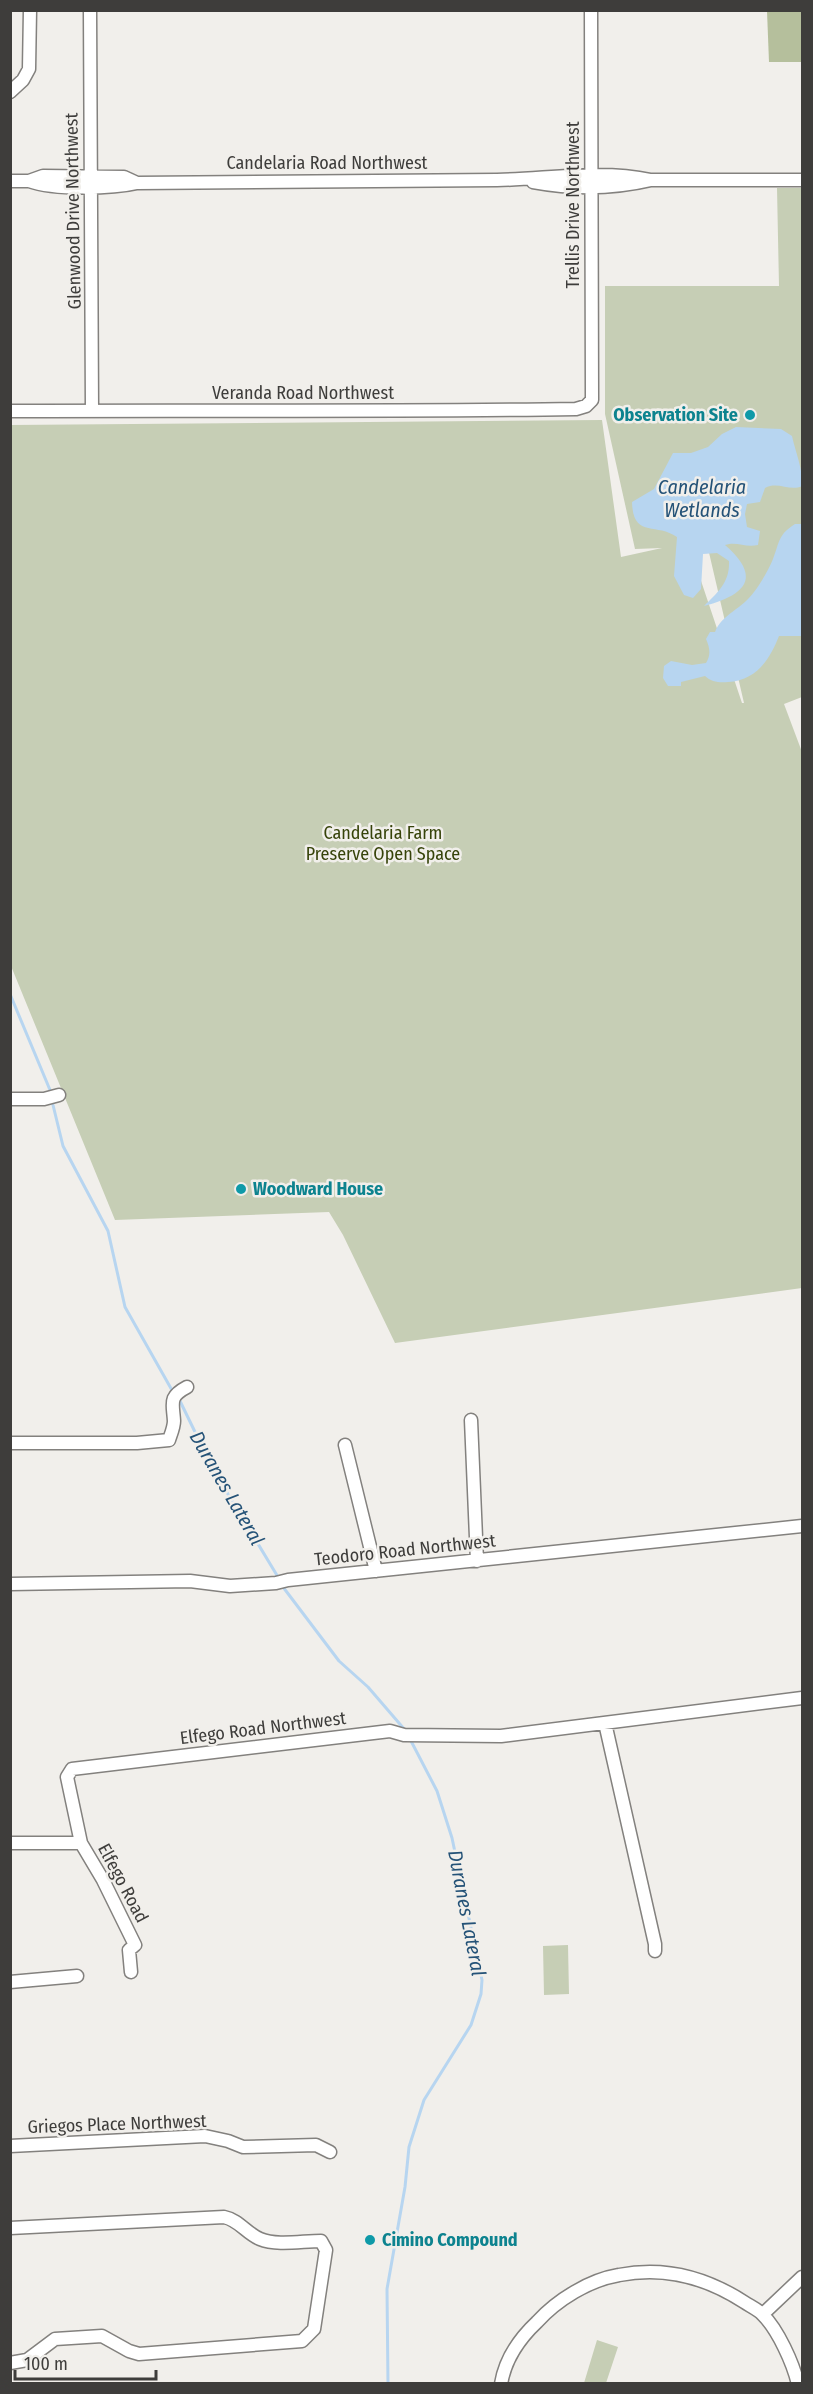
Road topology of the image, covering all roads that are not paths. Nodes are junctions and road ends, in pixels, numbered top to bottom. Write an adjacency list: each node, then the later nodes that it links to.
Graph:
1 (30, 10): 4 (street)
2 (90, 10): 8 (street, Glenwood Drive Northwest)
3 (591, 10): 5 (street, Trellis Drive Northwest)
4 (10, 92)
5 (592, 180): 6 (street, Candelaria Road Northwest); 8 (street, Candelaria Road Northwest); 9 (street, Trellis Drive Northwest)
6 (802, 180)
7 (10, 181): 8 (street, Candelaria Road Northwest)
8 (91, 181): 11 (street, Glenwood Drive Northwest)
9 (592, 400): 11 (street, Veranda Road Northwest)
10 (10, 411): 11 (street, Veranda Road Northwest)
11 (92, 411)
12 (59, 1095): 13 (street)
13 (10, 1099)
14 (179, 1392): 16 (street)
15 (471, 1420): 19 (street)
16 (10, 1443)
17 (345, 1445): 20 (street)
18 (802, 1526): 19 (street, Teodoro Road Northwest)
19 (477, 1561): 20 (street, Teodoro Road Northwest)
20 (376, 1571): 21 (street, Teodoro Road Northwest)
21 (10, 1584)
22 (802, 1698): 23 (street, Elfego Road Northwest)
23 (605, 1723): 25 (street, Elfego Road Northwest); 26 (street)
24 (10, 1843): 25 (street)
25 (81, 1844): 27 (street, Elfego Road)
26 (655, 1951)
27 (131, 1972)
28 (77, 1976): 29 (street)
29 (10, 1982)
30 (10, 2146): 31 (street, Griegos Place Northwest)
31 (330, 2152)
32 (10, 2228): 35 (street)
33 (802, 2277): 34 (street)
34 (763, 2314): 36 (street); 37 (street)
35 (10, 2363)
36 (501, 2384)
37 (798, 2384)

